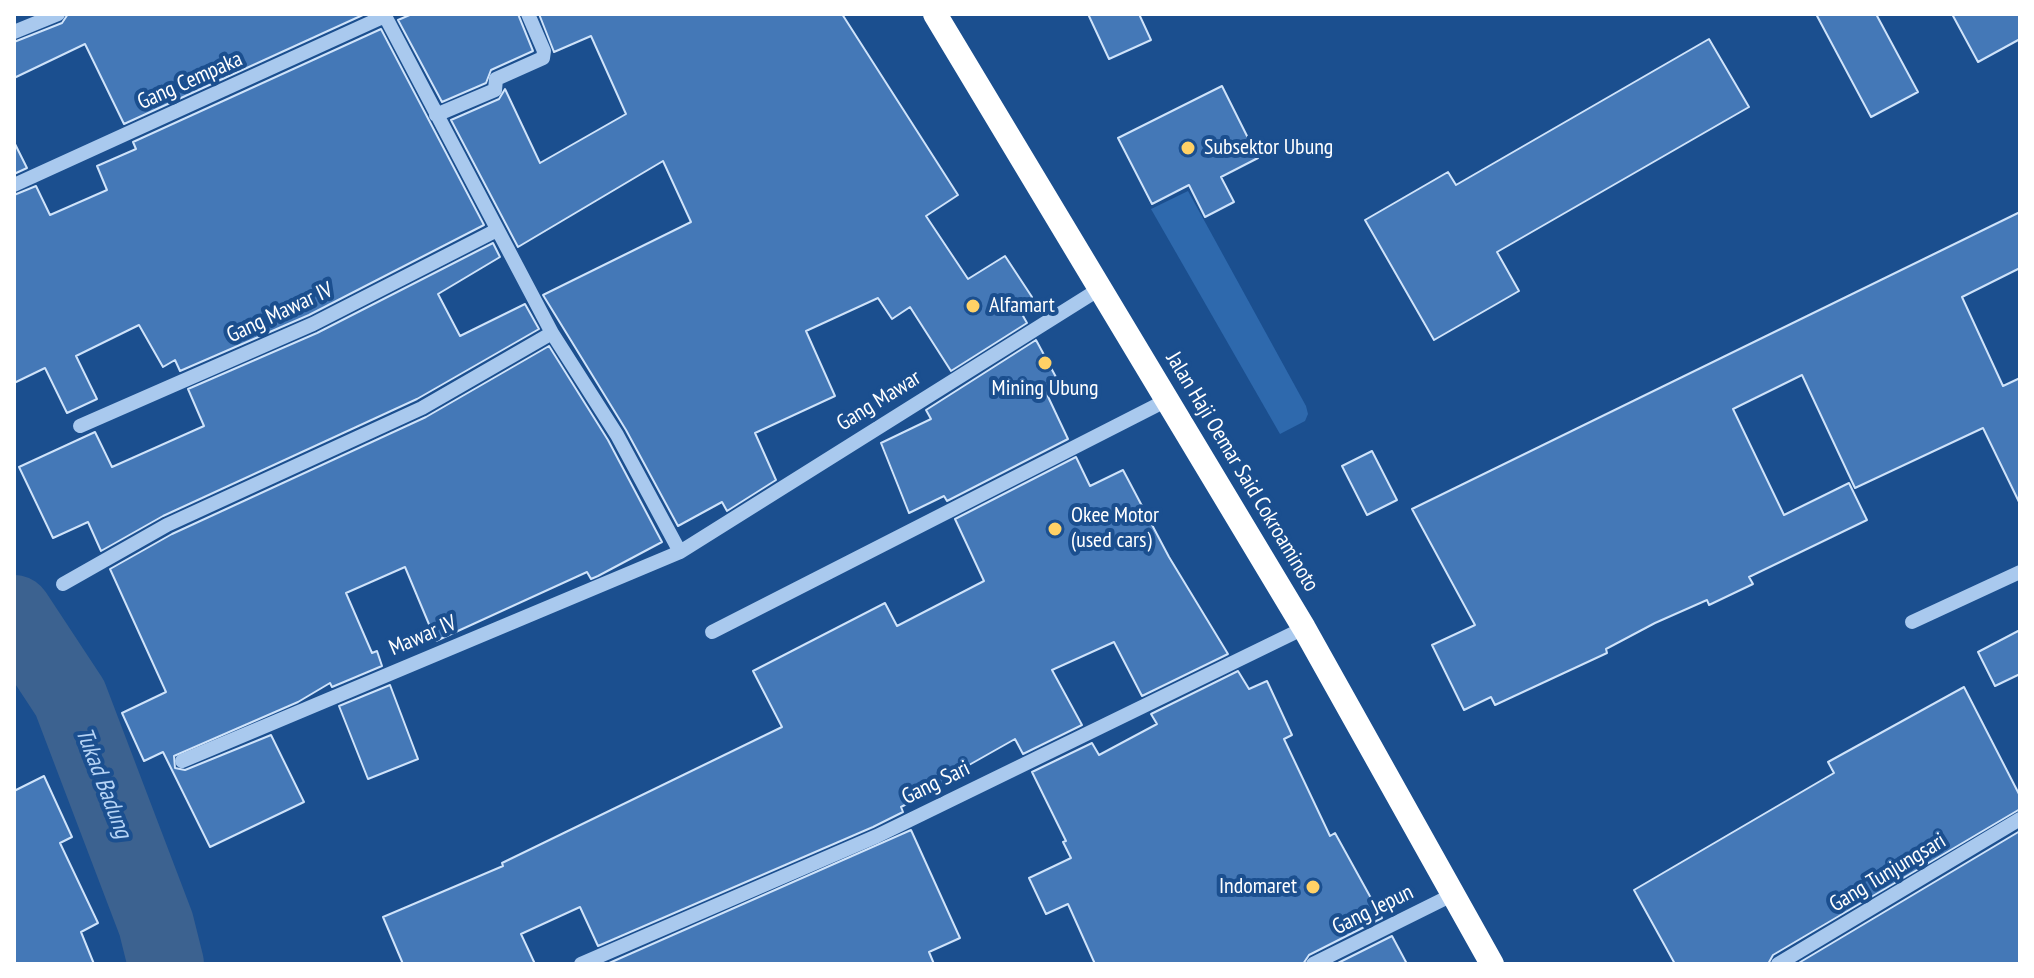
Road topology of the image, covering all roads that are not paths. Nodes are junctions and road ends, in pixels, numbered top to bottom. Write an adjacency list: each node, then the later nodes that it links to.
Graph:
1 (58, 14): 4 (street)
2 (528, 14): 5 (street)
3 (935, 14): 8 (highway, Jalan Haji Oemar Said Cokroaminoto)
4 (14, 32)
5 (436, 115): 6 (street, Gang Cempaka); 7 (street)
6 (14, 185)
7 (495, 231): 9 (street); 11 (street, Gang Mawar IV)
8 (1101, 288): 10 (highway, Jalan Haji Oemar Said Cokroaminoto); 12 (street, Gang Mawar)
9 (552, 333): 12 (street); 14 (street)
10 (1169, 399): 16 (highway, Jalan Haji Oemar Said Cokroaminoto); 17 (street)
11 (80, 426)
12 (680, 552): 18 (street, Mawar IV)
13 (2020, 572): 15 (street)
14 (63, 584)
15 (1912, 622)
16 (1304, 628): 20 (highway, Jalan Haji Oemar Said Cokroaminoto); 21 (street, Gang Sari)
17 (712, 632)
18 (182, 761)
19 (2020, 819): 24 (street, Gang Tunjungsari)
20 (1452, 895): 22 (street, Gang Jepun); 23 (highway, Jalan Haji Oemar Said Cokroaminoto)
21 (581, 964)
22 (1313, 964)
23 (1492, 964)
24 (1778, 964)

